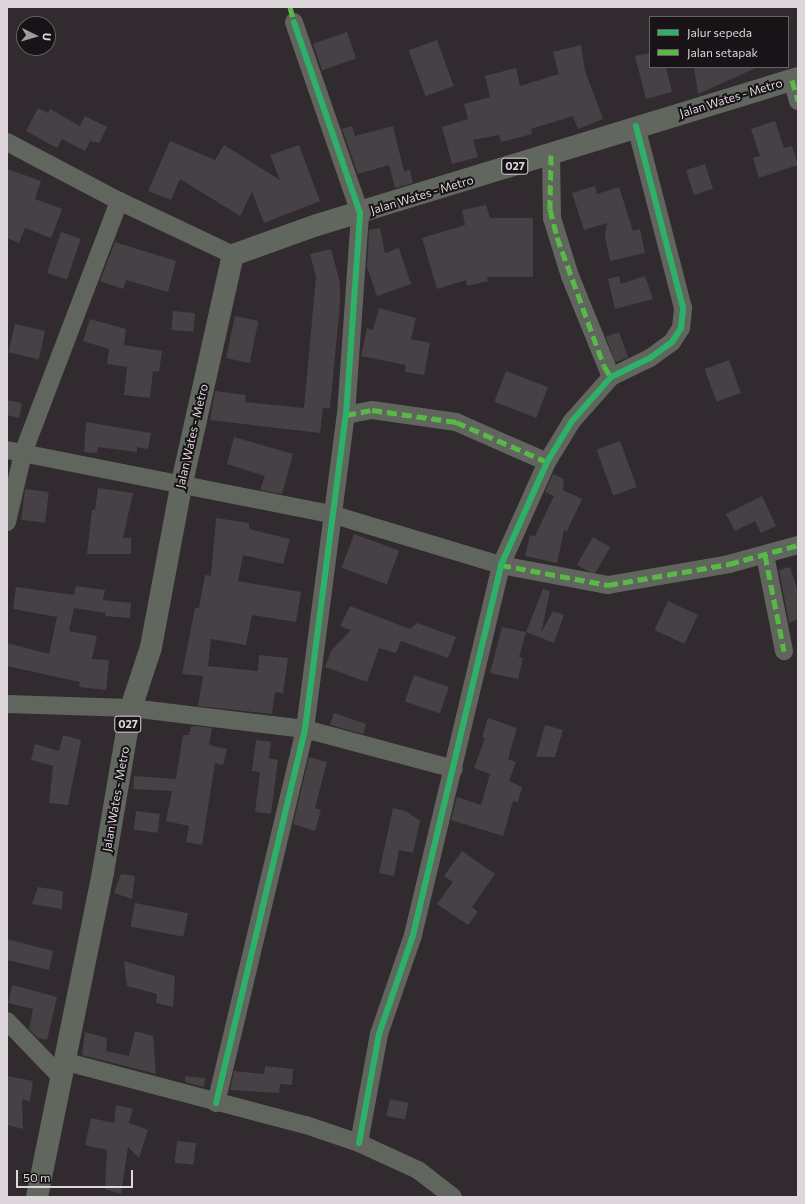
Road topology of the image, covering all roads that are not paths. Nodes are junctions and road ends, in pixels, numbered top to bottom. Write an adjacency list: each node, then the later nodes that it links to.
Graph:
1 (294, 22): 8 (street)
2 (795, 79): 3 (street); 4 (main road, Jalan Wates - Metro / 027)
3 (798, 101)
4 (636, 126): 6 (main road, Jalan Wates - Metro / 027); 10 (street)
5 (7, 142): 7 (street)
6 (551, 155): 8 (main road, Jalan Wates - Metro / 027); 10 (street)
7 (119, 201): 9 (street); 12 (street)
8 (360, 213): 9 (main road, Jalan Wates - Metro / 027); 11 (street)
9 (233, 255): 14 (main road, Jalan Wates - Metro / 027)
10 (610, 376): 13 (street)
11 (346, 416): 13 (street); 15 (street)
12 (15, 452): 14 (street); 16 (street)
13 (547, 462): 19 (street)
14 (181, 487): 15 (street); 22 (main road, Jalan Wates - Metro / 027)
15 (334, 515): 19 (street); 23 (street)
16 (7, 522)
17 (798, 545): 18 (street)
18 (765, 556): 19 (street); 20 (street)
19 (501, 565): 24 (street)
20 (784, 651)
21 (7, 704): 22 (street)
22 (131, 708): 23 (street); 26 (main road, Jalan Wates - Metro / 027)
23 (305, 729): 24 (street); 27 (street)
24 (454, 769): 28 (street)
25 (7, 1021): 26 (street)
26 (62, 1069): 27 (street); 29 (main road, Jalan Wates - Metro / 027)
27 (216, 1103): 28 (street)
28 (359, 1143): 30 (street)
29 (37, 1197)
30 (453, 1197)

